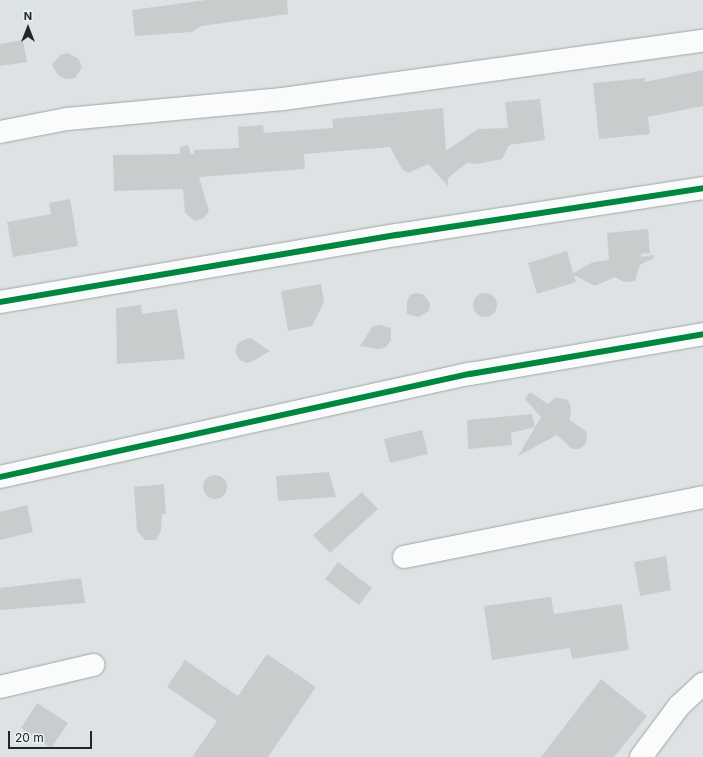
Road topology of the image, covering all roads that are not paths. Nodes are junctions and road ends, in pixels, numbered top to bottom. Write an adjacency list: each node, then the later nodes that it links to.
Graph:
1 (703, 41): 2 (street)
2 (0, 132)
3 (703, 188): 4 (street)
4 (0, 302)
5 (703, 334): 6 (street)
6 (0, 477)
7 (703, 497): 8 (street)
8 (404, 557)
9 (93, 665): 11 (street)
10 (703, 684): 12 (street)
11 (0, 687)
12 (640, 757)

